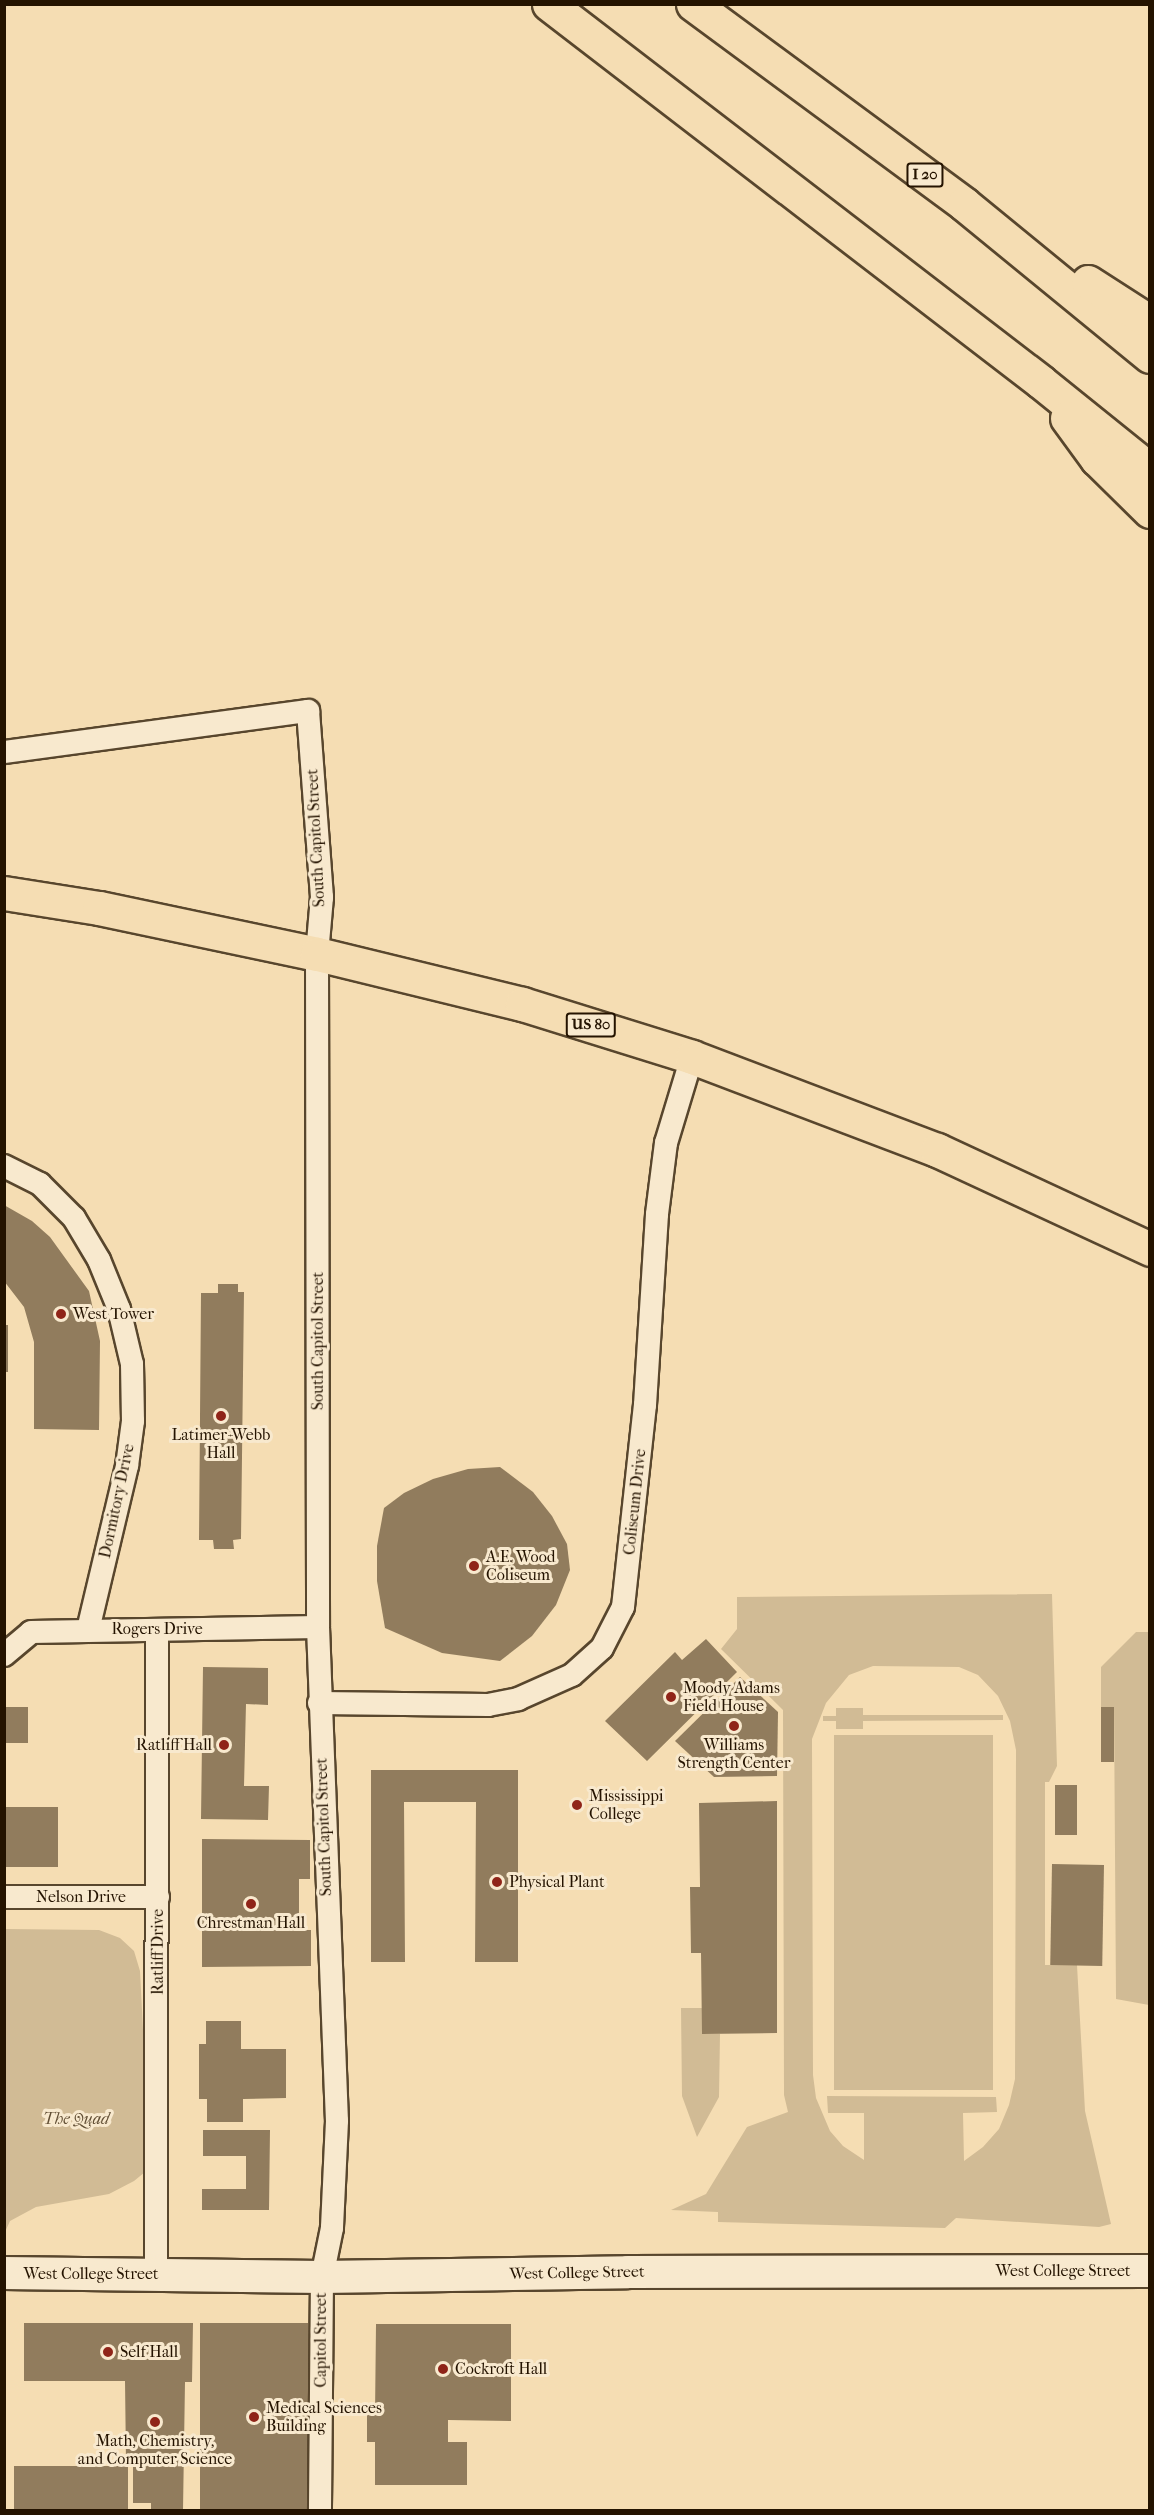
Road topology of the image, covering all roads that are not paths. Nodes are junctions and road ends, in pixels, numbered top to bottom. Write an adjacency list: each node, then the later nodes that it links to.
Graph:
1 (549, 4): 6 (main road)
2 (693, 4): 3 (main road, I 20)
3 (964, 204): 4 (main road); 5 (main road, I 20)
4 (1149, 322)
5 (1149, 356)
6 (1041, 382): 7 (main road); 8 (main road)
7 (1149, 470)
8 (1149, 511)
9 (4, 752): 11 (street, South Capitol Street)
10 (4, 893): 11 (main road, US 80)
11 (317, 954): 12 (main road, US 80); 15 (street, South Capitol Street)
12 (692, 1057): 14 (main road, US 80); 19 (street, Coliseum Drive)
13 (4, 1166): 16 (street, Dormitory Drive)
14 (1149, 1248)
15 (318, 1628): 17 (street, Rogers Drive); 19 (street, South Capitol Street)
16 (88, 1630): 17 (street, Rogers Drive); 18 (street, Rogers Drive)
17 (157, 1630): 21 (street, Ratliff Drive)
18 (4, 1655)
19 (320, 1703): 25 (street, South Capitol Street)
20 (4, 1897): 21 (street, Nelson Drive)
21 (158, 1897): 24 (street, Ratliff Drive)
22 (1149, 2271): 25 (street, West College Street)
23 (4, 2273): 24 (street, West College Street)
24 (156, 2274): 25 (street, West College Street)
25 (322, 2277): 26 (street, Capitol Street)
26 (320, 2511)

